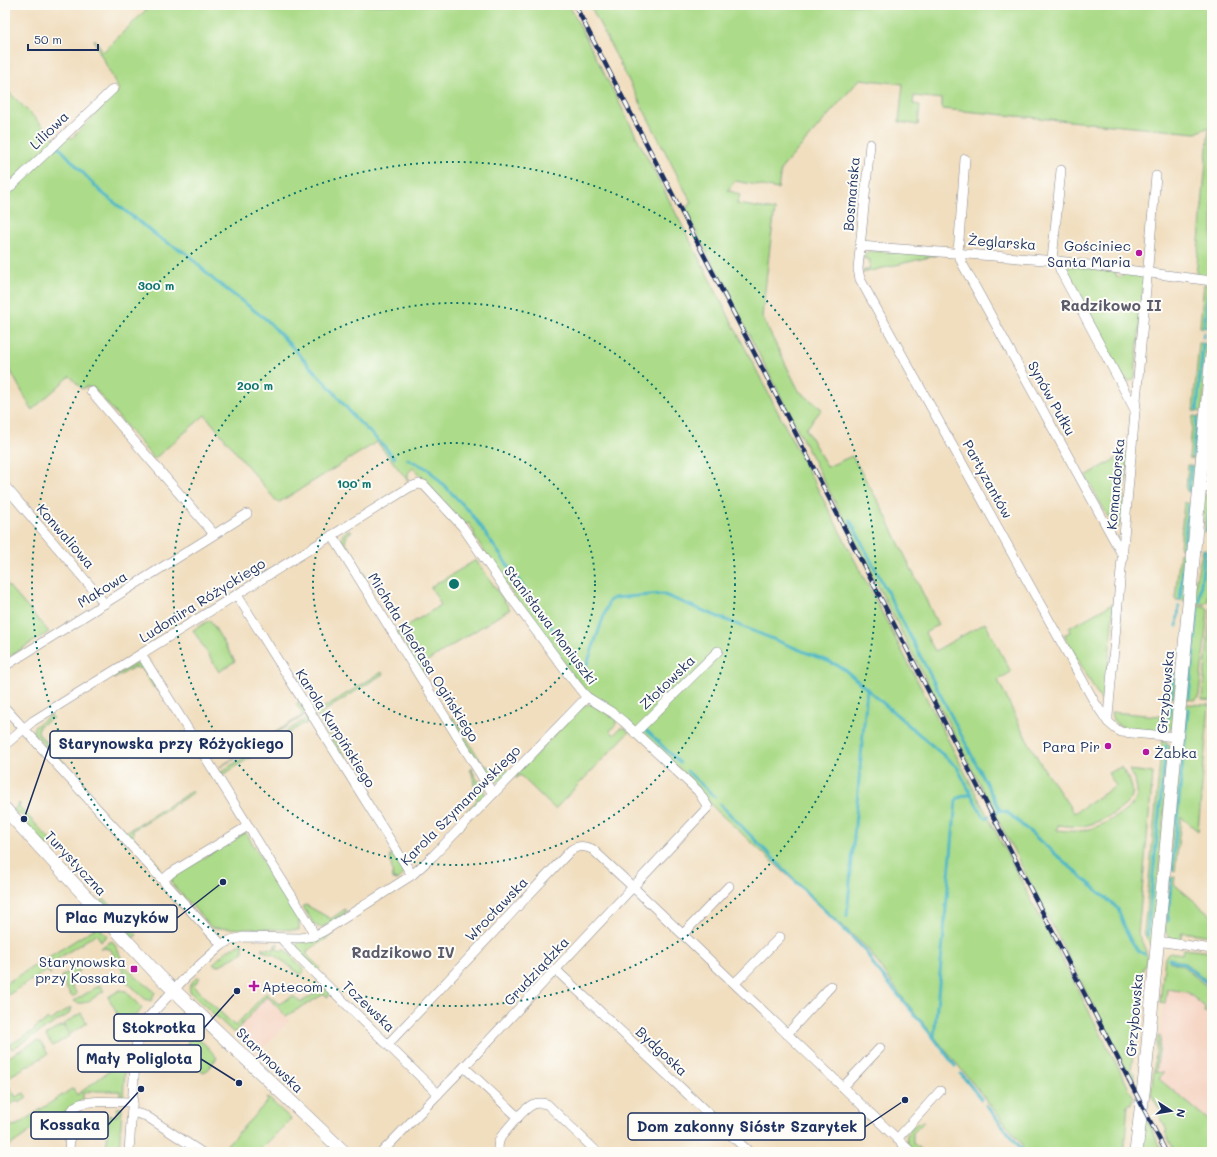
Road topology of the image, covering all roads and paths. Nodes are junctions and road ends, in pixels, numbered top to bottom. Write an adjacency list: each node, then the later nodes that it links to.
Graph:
1 (113, 88): 6 (street, Liliowa)
2 (870, 144): 7 (street, Bosmańska)
3 (965, 159): 8 (street)
4 (1060, 170): 9 (street)
5 (1156, 176): 10 (street, Komandorska)
6 (5, 192)
7 (860, 246): 8 (street, Żeglarska); 30 (street, Partyzantów)
8 (958, 253): 9 (street, Żeglarska); 22 (street, Synów Pułku)
9 (1055, 261): 10 (street, Żeglarska); 15 (street)
10 (1148, 273): 11 (street, Żeglarska); 15 (street, Komandorska)
11 (1212, 281)
12 (1212, 355): 14 (street, Grzybowska)
13 (91, 391): 20 (street)
14 (1210, 393): 18 (street, Grzybowska)
15 (1135, 410): 22 (street, Komandorska)
16 (416, 484): 21 (street, Ludomira Różyckiego); 28 (street, Stanisława Moniuszki)
17 (5, 486): 24 (street, Konwaliowa)
18 (1206, 488): 33 (street, Grzybowska)
19 (247, 514): 20 (street, Makowa)
20 (214, 534): 24 (street, Makowa)
21 (332, 535): 23 (street, Ludomira Różyckiego); 35 (street, Michała Kleofasa Ogińskiego)
22 (1123, 556): 30 (street, Komandorska)
23 (237, 595): 26 (street, Ludomira Różyckiego); 39 (street, Karola Kurpińskiego)
24 (104, 604): 27 (street, Makowa)
25 (718, 651): 32 (street, Złotowska)
26 (142, 654): 31 (street, Ludomira Różyckiego); 38 (street)
27 (5, 666)
28 (587, 697): 32 (street, Stanisława Moniuszki); 35 (street, Karola Szymanowskiego)
29 (5, 708): 31 (street)
30 (1108, 722): 33 (street)
31 (24, 729): 34 (street, Ludomira Różyckiego); 40 (street)
32 (635, 733): 36 (street, Stanisława Moniuszki)
33 (1176, 737): 47 (street, Grzybowska)
34 (5, 745)
35 (493, 794): 39 (street, Karola Szymanowskiego)
36 (708, 807): 42 (street, Grudziądzka)
37 (5, 809): 53 (street, Turystyczna)
38 (248, 826): 40 (street); 44 (street)
39 (412, 876): 44 (street, Karola Szymanowskiego)
40 (163, 880): 48 (street)
41 (729, 886): 43 (street)
42 (633, 887): 43 (street); 50 (street, Grudziądzka); 55 (street, Wrocławska)
43 (682, 934): 51 (street)
44 (314, 936): 46 (street, Karola Szymanowskiego)
45 (780, 937): 51 (street)
46 (281, 938): 48 (street, Karola Szymanowskiego); 55 (street, Tczewska)
47 (1157, 941): 49 (street); 74 (street, Grzybowska)
48 (222, 946): 53 (street, Karola Szymanowskiego)
49 (1212, 948)
50 (556, 970): 57 (street, Grudziądzka); 72 (street, Bydgoska)
51 (735, 983): 54 (street)
52 (831, 986): 54 (street)
53 (174, 990): 61 (street, Karola Szymanowskiego); 68 (street, Starynowska)
54 (787, 1034): 58 (street)
55 (388, 1044): 60 (street, Tczewska)
56 (880, 1048): 58 (street)
57 (464, 1067): 60 (street, Grudziądzka); 63 (street)
58 (843, 1087): 64 (street)
59 (940, 1091): 64 (street)
60 (438, 1094): 69 (street, Grudziądzka)
61 (132, 1102): 62 (street, Karola Szymanowskiego); 65 (street)
62 (132, 1112): 66 (street, Karola Szymanowskiego); 67 (street)
63 (518, 1118): 70 (street); 71 (street)
64 (897, 1139): 73 (street)
65 (69, 1152)
66 (129, 1152)
67 (201, 1152)
68 (344, 1152)
69 (382, 1152)
70 (499, 1152)
71 (596, 1152)
72 (749, 1152)
73 (911, 1152)
74 (1136, 1152)

